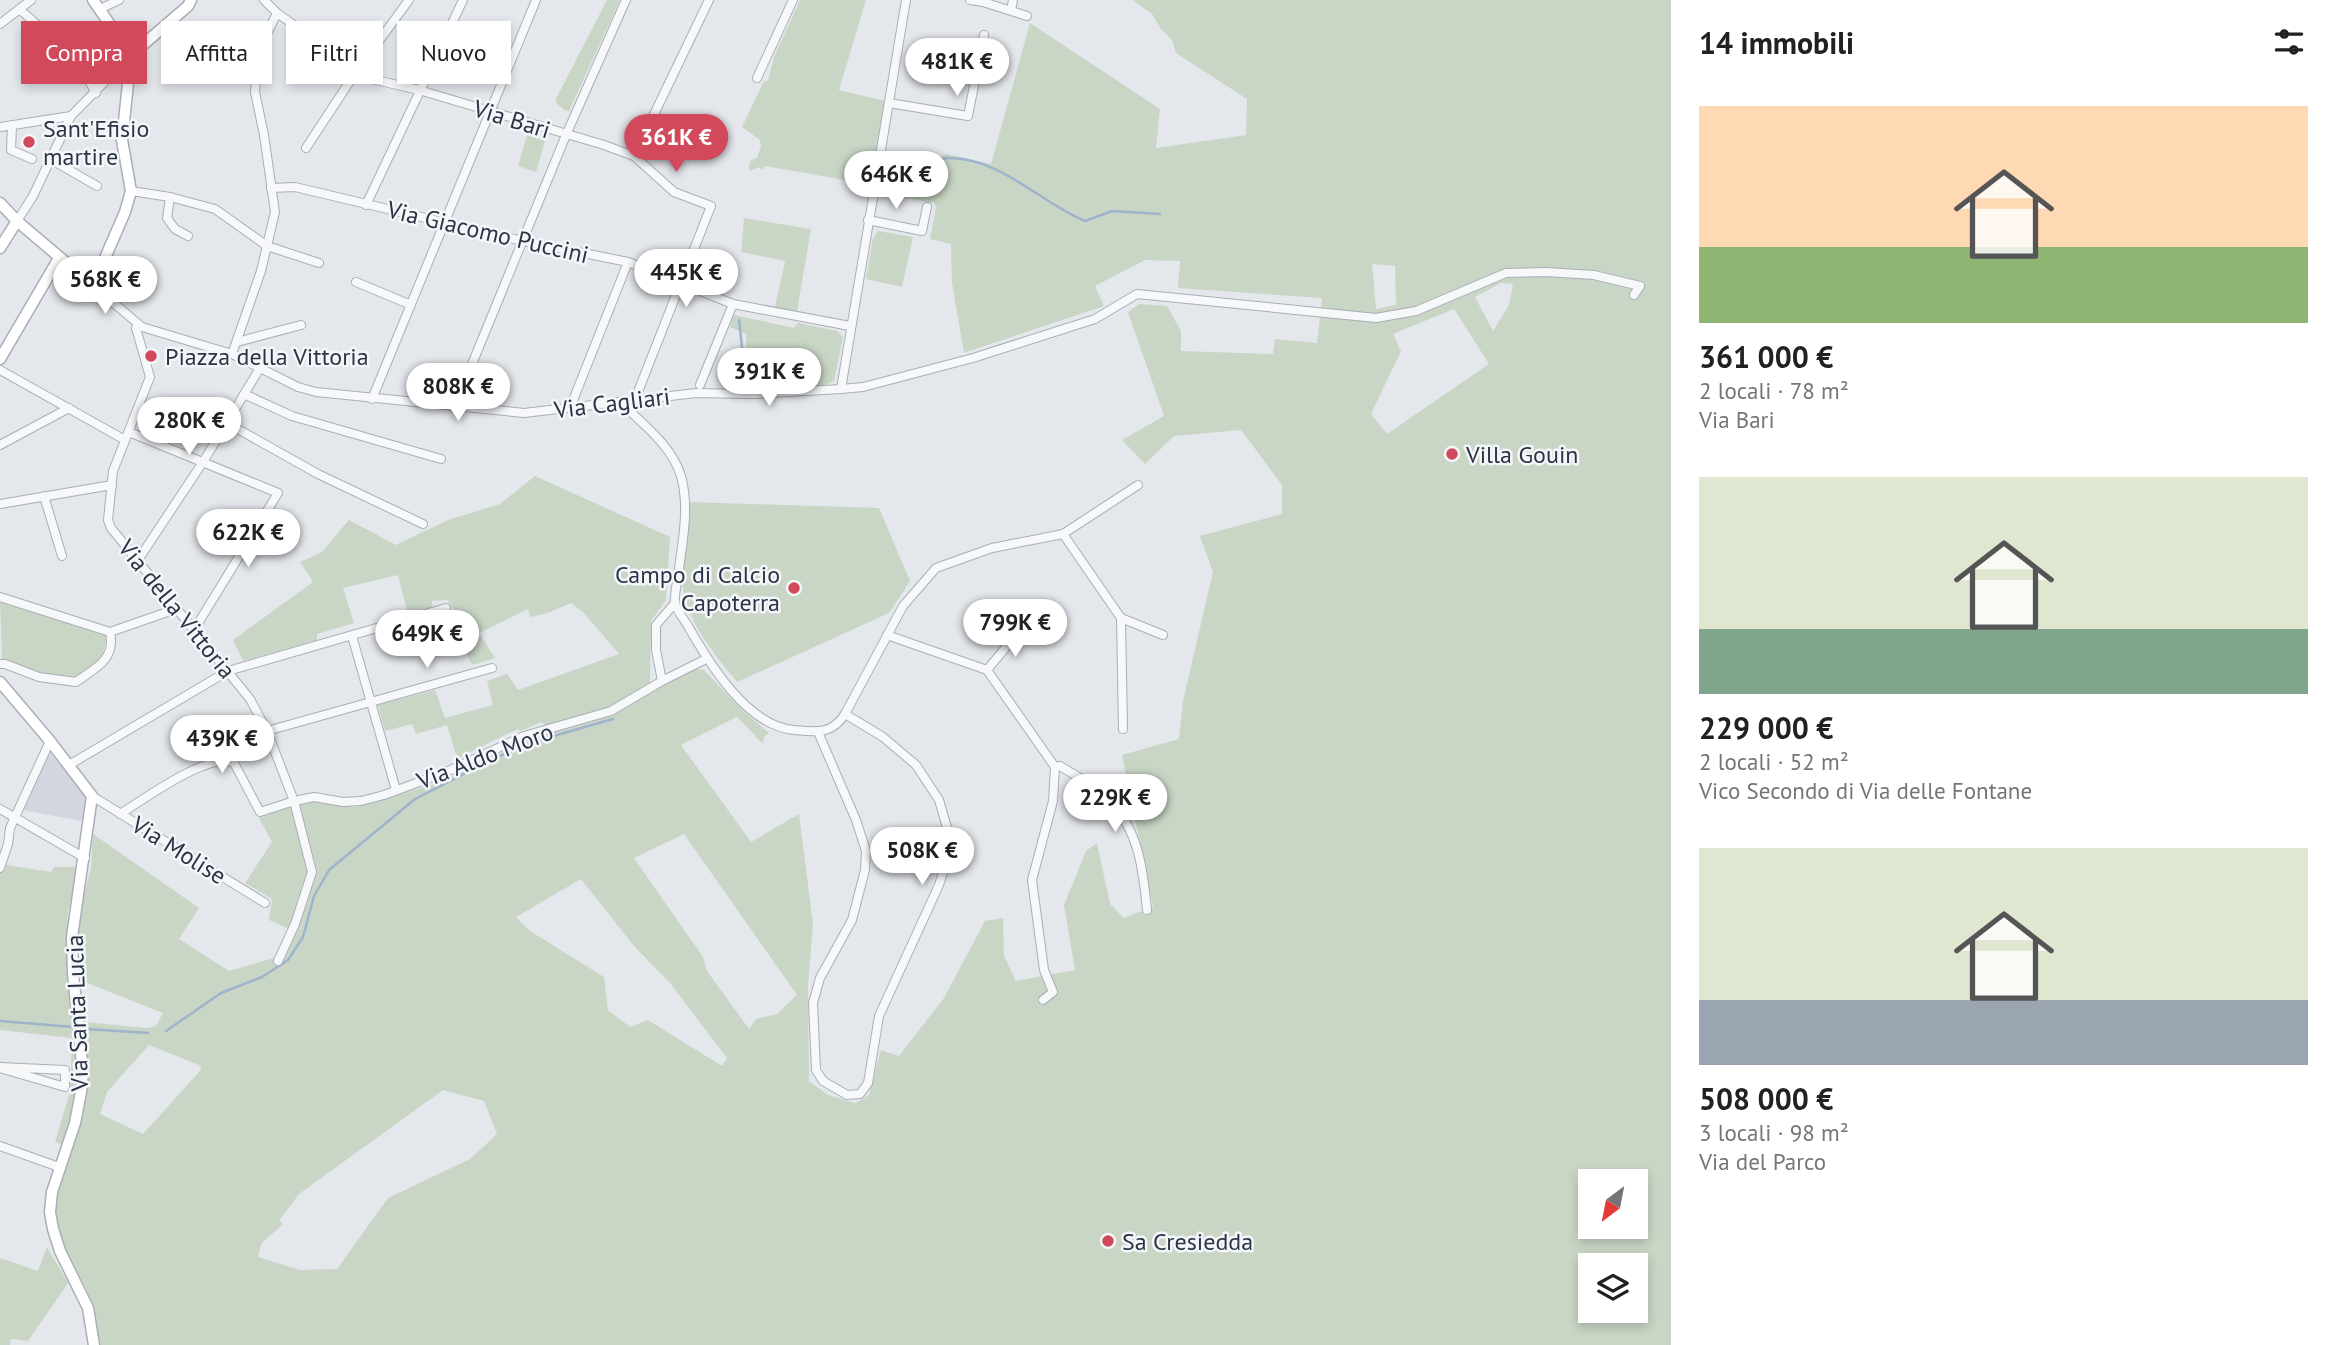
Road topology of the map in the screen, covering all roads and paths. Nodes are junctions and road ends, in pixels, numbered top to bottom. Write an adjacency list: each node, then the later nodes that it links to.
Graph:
1 (31, 0): 16 (street)
2 (119, 0): 15 (street)
3 (264, 0): 18 (street, Via Bari)
4 (409, 0): 23 (street)
5 (463, 0): 31 (street)
6 (536, 0): 34 (street)
7 (626, 0): 38 (street)
8 (709, 0): 40 (street)
9 (793, 0): 26 (street)
10 (906, 0): 33 (street)
11 (970, 0): 13 (street)
12 (1013, 0): 17 (street)
13 (984, 1): 17 (street)
14 (192, 2): 25 (street)
15 (96, 4): 20 (street)
16 (19, 9): 22 (street); 32 (street)
17 (1011, 10): 19 (street)
18 (277, 13): 21 (street, Via Bari); 45 (street)
19 (1027, 16)
20 (108, 21)
21 (288, 21)
22 (0, 24)
23 (383, 35)
24 (984, 35): 33 (street)
25 (147, 41)
26 (757, 78)
27 (383, 82): 31 (street, Via Bari)
28 (104, 84): 32 (street)
29 (128, 84): 46 (street)
30 (348, 84): 39 (street)
31 (419, 90): 34 (street, Via Bari); 49 (street)
32 (96, 93): 35 (street)
33 (888, 103): 52 (street)
34 (489, 111): 38 (street, Via Bari); 54 (street)
35 (71, 116): 36 (street); 42 (street)
36 (12, 125): 37 (street); 41 (street)
37 (0, 127)
38 (566, 135): 40 (street, Via Bari); 56 (street)
39 (306, 148)
40 (634, 156): 63 (street, Via Bari)
41 (32, 159)
42 (50, 159): 43 (street); 53 (street)
43 (97, 186)
44 (285, 187): 45 (street, Via Giacomo Puccini); 49 (street, Via Giacomo Puccini); 50 (street)
45 (271, 188): 50 (street)
46 (131, 191): 47 (street); 64 (street)
47 (170, 197): 55 (street); 58 (street)
48 (0, 203): 53 (street, Via Cagliari)
49 (366, 205): 54 (street, Via Giacomo Puccini)
50 (274, 206): 58 (street)
51 (927, 207): 52 (street)
52 (868, 220): 70 (street)
53 (17, 221): 57 (street); 59 (street, Via Cagliari)
54 (444, 223): 56 (street, Via Giacomo Puccini); 66 (street)
55 (188, 236)
56 (523, 240): 60 (street, Via Giacomo Puccini); 83 (street)
57 (0, 246)
58 (267, 246): 61 (street); 71 (street)
59 (59, 258): 64 (street, Via Cagliari); 73 (street)
60 (628, 262): 63 (street, Via Giacomo Puccini); 84 (street)
61 (319, 263)
62 (356, 282): 66 (street)
63 (681, 282): 67 (street, Via Giacomo Puccini); 80 (street)
64 (90, 283): 68 (street, Via Cagliari)
65 (1634, 295): 77 (street, Via Cagliari)
66 (411, 304): 79 (street)
67 (733, 304): 70 (street, Via Giacomo Puccini); 76 (street)
68 (138, 325): 72 (street, Via Cagliari); 86 (street, Via della Vittoria)
69 (300, 325): 71 (street)
70 (850, 326): 77 (street)
71 (237, 342): 72 (street)
72 (232, 354): 74 (street, Via Cagliari)
73 (0, 359)
74 (260, 368): 78 (street); 79 (street, Via Cagliari)
75 (0, 370): 82 (street)
76 (698, 389): 77 (street, Via Cagliari); 80 (street, Via Cagliari)
77 (841, 389)
78 (244, 394): 85 (street); 88 (street)
79 (372, 399): 83 (street, Via Cagliari)
80 (634, 401): 81 (street, Via Cagliari)
81 (621, 403): 84 (street, Via Cagliari); 99 (street)
82 (69, 408): 86 (street); 87 (street)
83 (454, 408): 84 (street, Via Cagliari)
84 (570, 408)
85 (227, 424): 89 (street); 94 (street)
86 (127, 436): 89 (street); 90 (street, Via della Vittoria)
87 (0, 445)
88 (441, 459)
89 (203, 463): 97 (street); 103 (street)
90 (112, 485): 92 (street); 97 (street, Via della Vittoria)
91 (1138, 485): 95 (street)
92 (44, 496): 93 (street); 96 (street)
93 (0, 504)
94 (423, 524)
95 (1063, 534): 102 (street); 106 (street)
96 (62, 556)
97 (138, 560): 101 (street, Via della Vittoria)
98 (0, 597): 104 (street)
99 (675, 603): 109 (street); 115 (street)
100 (446, 608): 108 (street)
101 (176, 609): 103 (street, Via della Vittoria); 104 (street)
102 (1121, 618): 107 (street); 119 (street)
103 (194, 630): 113 (street, Via della Vittoria)
104 (110, 632): 110 (street)
105 (1034, 634): 112 (street)
106 (887, 635): 112 (street); 118 (street)
107 (1163, 635)
108 (352, 636): 113 (street); 117 (street)
109 (706, 659): 115 (street, Via Aldo Moro); 121 (street)
110 (0, 664)
111 (492, 668): 117 (street)
112 (987, 670): 124 (street)
113 (228, 671): 120 (street, Via della Vittoria); 123 (street)
114 (0, 673): 116 (street)
115 (662, 681): 125 (street, Via Aldo Moro)
116 (3, 685): 122 (street)
117 (371, 703): 120 (street); 125 (street)
118 (845, 714): 121 (street); 121 (street)
119 (1123, 729)
120 (267, 731): 127 (street, Via della Vittoria)
121 (818, 732)
122 (50, 741): 123 (street); 130 (street)
123 (69, 765): 126 (street)
124 (1055, 767): 134 (street); 136 (street)
125 (396, 790): 127 (street, Via Aldo Moro)
126 (92, 796): 129 (street, Via Molise); 131 (street, Via Santa Lucia)
127 (294, 801): 129 (street, Via Aldo Moro); 135 (street, Via della Vittoria)
128 (0, 809): 130 (street)
129 (120, 814): 133 (street, Via Molise)
130 (14, 818): 131 (street); 132 (street)
131 (85, 858): 139 (street, Via Santa Lucia)
132 (0, 868)
133 (265, 903)
134 (1147, 910)
135 (278, 961)
136 (1043, 1000)
137 (0, 1067): 137 (street)
138 (0, 1147): 139 (street)
139 (58, 1167): 140 (street, Via Santa Lucia)
140 (94, 1345)

